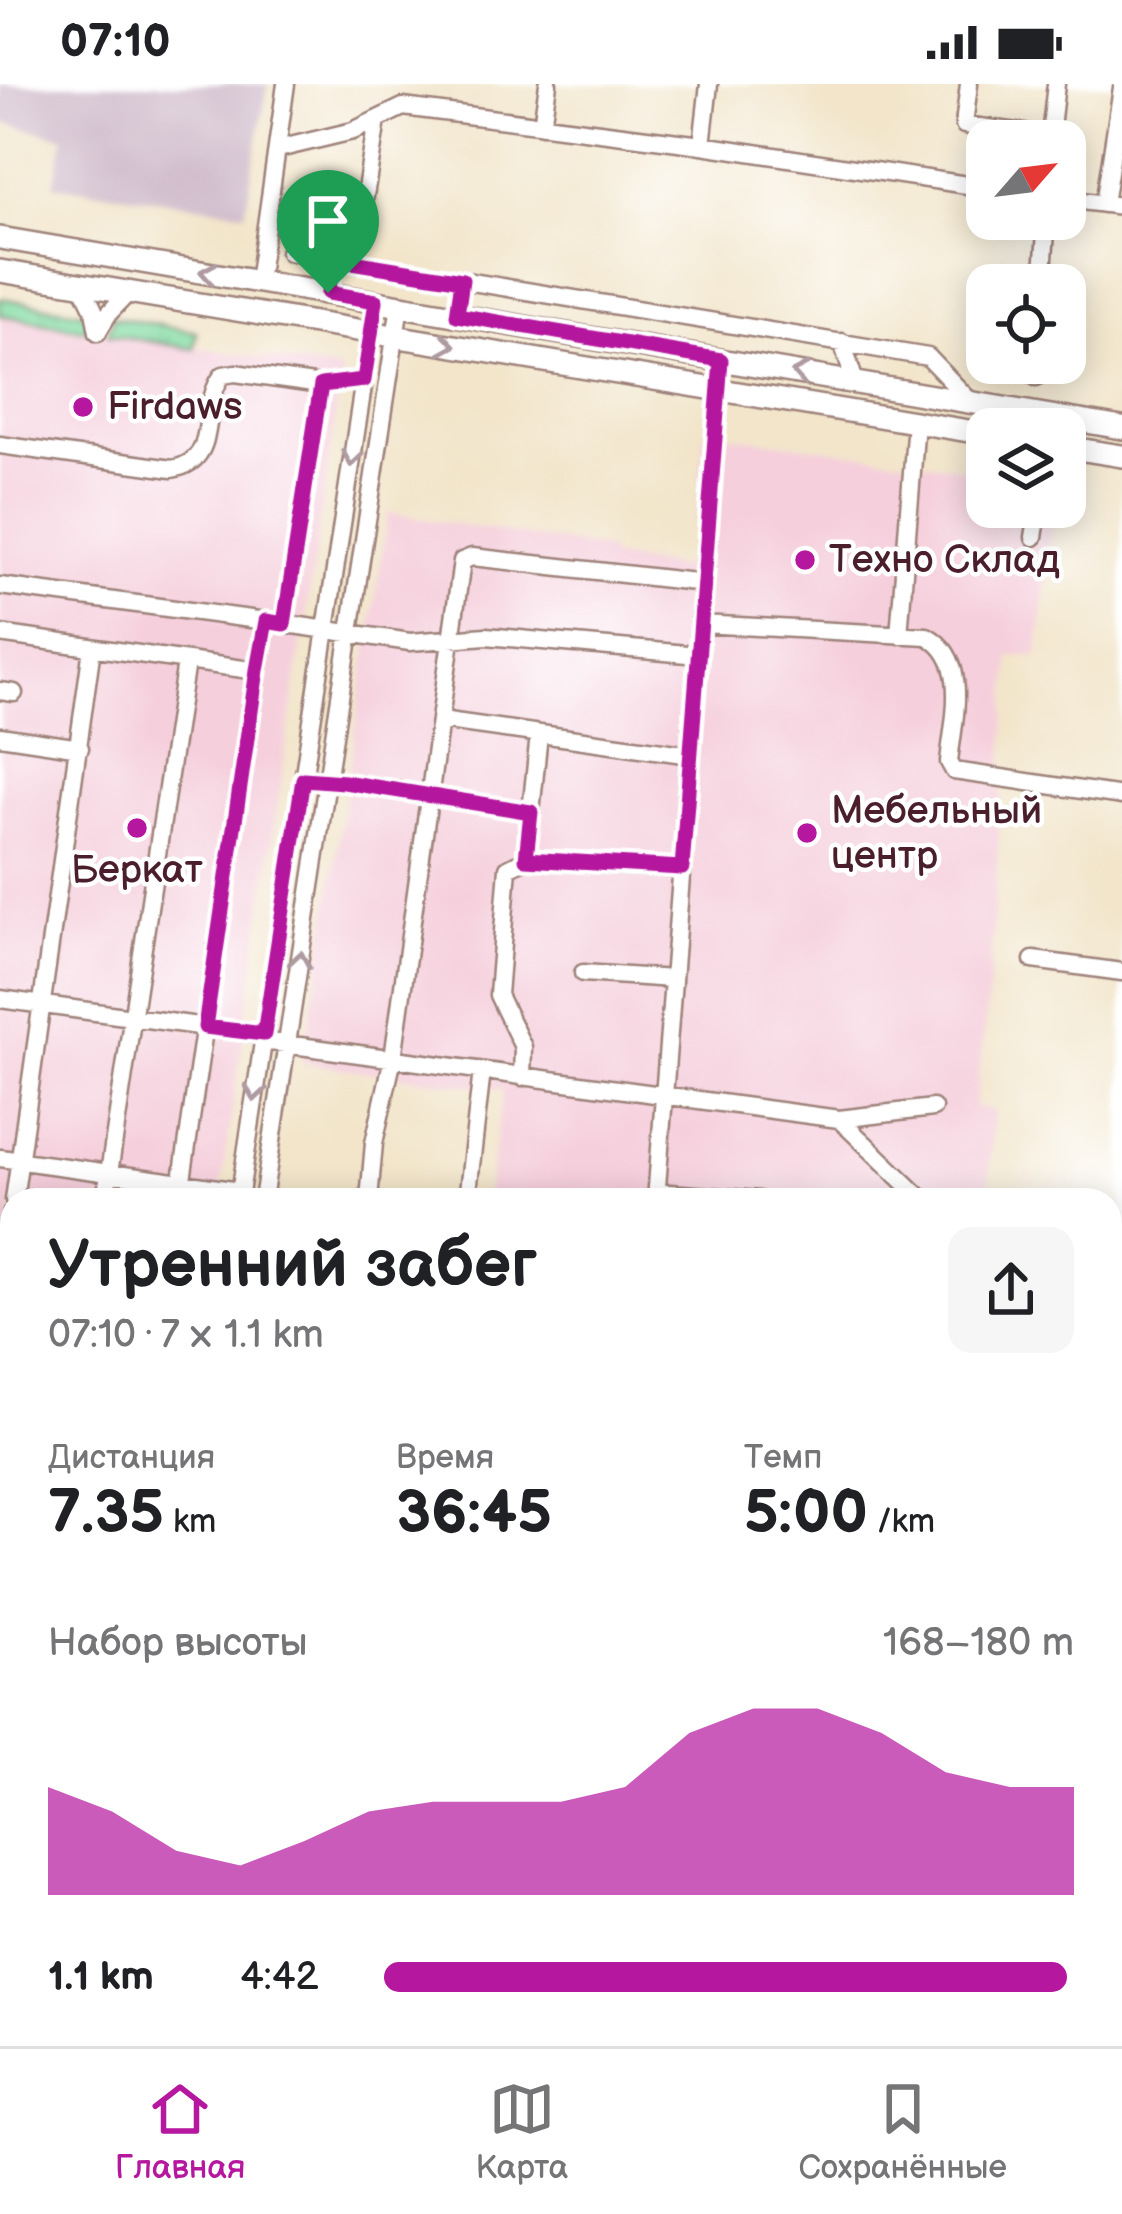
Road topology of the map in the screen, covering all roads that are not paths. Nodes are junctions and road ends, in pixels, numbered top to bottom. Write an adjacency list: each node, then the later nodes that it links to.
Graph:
1 (286, 84): 12 (street)
2 (548, 84): 9 (street)
3 (710, 84): 11 (street)
4 (969, 84): 10 (street)
5 (1056, 84): 8 (street)
6 (1122, 88): 14 (street)
7 (377, 120): 9 (street); 12 (street); 17 (street)
8 (1052, 120)
9 (542, 125): 11 (street)
10 (966, 126)
11 (702, 145): 13 (street)
12 (278, 149): 20 (street)
13 (966, 185)
14 (1113, 205)
15 (3, 236): 20 (main road, one-way to 15)
16 (290, 252): 17 (street)
17 (334, 259): 19 (street); 23 (street)
18 (0, 271): 21 (main road)
19 (462, 280): 26 (street); 29 (street)
20 (258, 282): 23 (main road)
21 (81, 283): 22 (main road); 22 (street)
22 (128, 292): 27 (main road)
23 (328, 293): 24 (main road)
24 (376, 301): 25 (main road); 27 (street)
25 (400, 305): 26 (main road); 28 (street)
26 (457, 315): 30 (main road)
27 (371, 333): 28 (main road); 31 (street)
28 (396, 337): 34 (main road, one-way to 34); 49 (street)
29 (842, 342): 32 (street); 35 (street)
30 (721, 360): 32 (main road, one-way to 30); 34 (street)
31 (364, 380): 33 (street); 48 (street, one-way to 48)
32 (855, 382): 35 (main road)
33 (321, 385): 39 (street); 46 (street)
34 (718, 390): 36 (main road); 44 (street)
35 (971, 402): 37 (main road)
36 (916, 422): 38 (main road); 51 (street)
37 (1122, 428)
38 (966, 430)
39 (0, 445)
40 (1086, 450): 41 (main road)
41 (1122, 456)
42 (1036, 528): 43 (street)
43 (1034, 537)
44 (704, 583): 47 (street); 52 (street)
45 (0, 586): 46 (street)
46 (275, 622): 48 (street); 56 (street)
47 (700, 624): 51 (street); 54 (street)
48 (326, 630): 49 (street); 62 (street)
49 (350, 633): 52 (street); 63 (street)
50 (0, 634): 53 (street)
51 (899, 635): 65 (street)
52 (449, 639): 54 (street); 57 (street)
53 (92, 648): 55 (street); 60 (street)
54 (698, 656): 61 (street)
55 (186, 662): 56 (street); 75 (street)
56 (257, 670): 76 (street)
57 (440, 720): 58 (street); 64 (street)
58 (539, 734): 61 (street); 66 (street)
59 (0, 736): 60 (street)
60 (80, 748): 74 (street)
61 (691, 755): 68 (street)
62 (303, 779): 63 (street); 77 (street)
63 (328, 779): 64 (street); 78 (street, one-way to 63)
64 (429, 796): 66 (street); 79 (street)
65 (1122, 796)
66 (531, 812): 67 (street)
67 (526, 859): 68 (street); 81 (street)
68 (682, 868): 72 (street)
69 (1033, 960): 70 (street)
70 (1122, 972)
71 (584, 973): 72 (street)
72 (673, 980): 82 (street)
73 (0, 999): 74 (street)
74 (41, 1005): 75 (street); 86 (street)
75 (132, 1017): 76 (street); 87 (street)
76 (205, 1027): 77 (street); 91 (street)
77 (264, 1038): 78 (street); 92 (street, one-way to 92)
78 (287, 1044): 79 (street); 93 (street)
79 (393, 1058): 80 (street); 94 (street)
80 (482, 1071): 81 (street); 95 (street)
81 (522, 1077): 82 (street)
82 (664, 1097): 84 (street); 96 (street)
83 (933, 1108): 84 (street)
84 (839, 1120): 97 (street)
85 (0, 1158): 86 (street)
86 (19, 1161): 87 (street); 88 (street)
87 (109, 1173): 89 (street); 90 (street)
88 (16, 1188)
89 (107, 1188)
90 (165, 1188)
91 (181, 1188)
92 (240, 1188)
93 (265, 1188)
94 (370, 1188)
95 (468, 1188)
96 (657, 1188)
97 (909, 1188)

